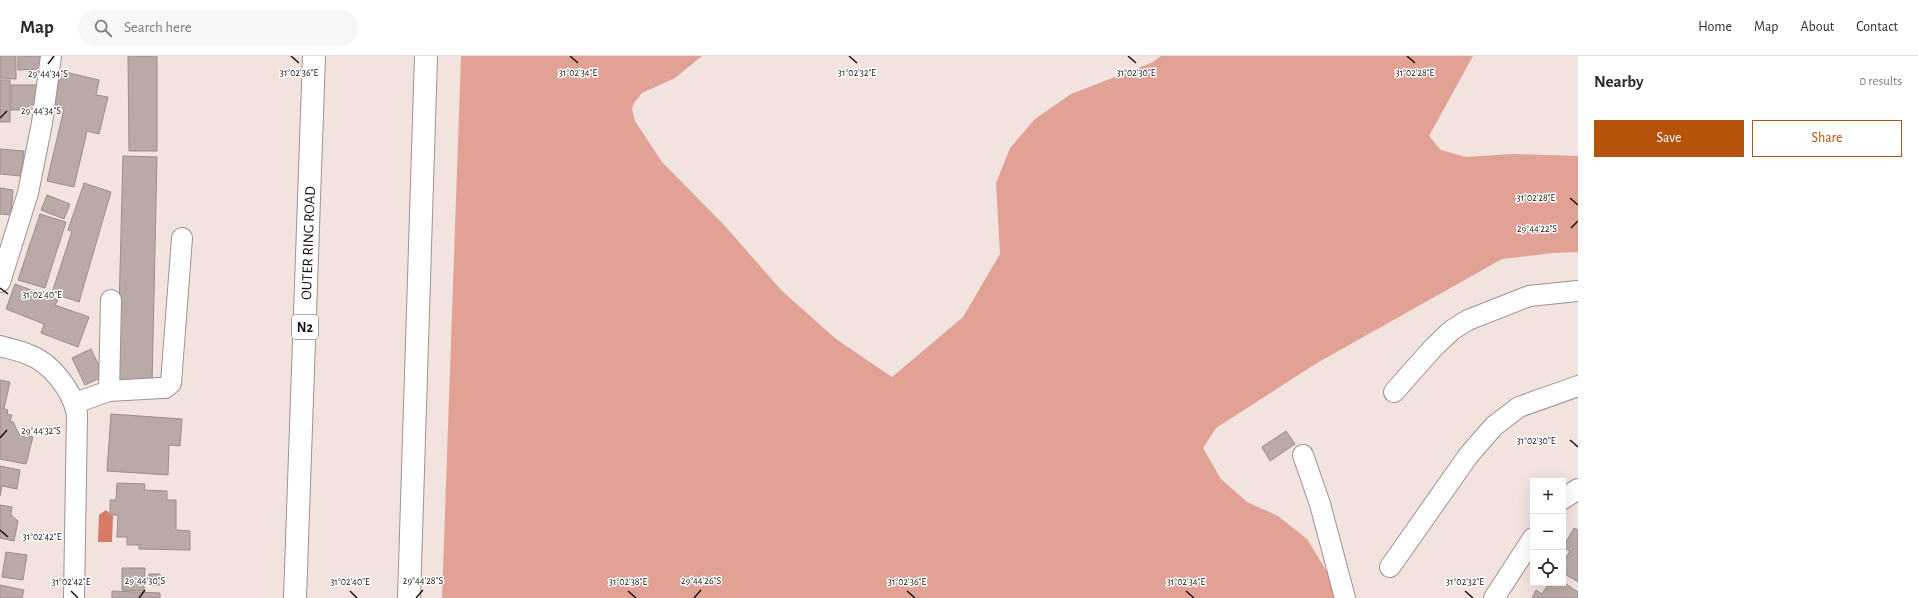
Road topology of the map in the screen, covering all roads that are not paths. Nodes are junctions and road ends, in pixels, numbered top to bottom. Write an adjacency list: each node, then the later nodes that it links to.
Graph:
1 (52, 56): 5 (street)
2 (314, 56): 19 (highway, OUTER RING ROAD / N2)
3 (426, 56): 20 (highway)
4 (182, 238): 10 (street)
5 (0, 282)
6 (1578, 291): 11 (street)
7 (111, 300): 10 (street)
8 (0, 346): 12 (street)
9 (1578, 386): 17 (street)
10 (109, 391): 12 (street)
11 (1394, 392)
12 (75, 403): 18 (street)
13 (1303, 455): 21 (street)
14 (1578, 489): 15 (street)
15 (1566, 497)
16 (1530, 543): 22 (street)
17 (1390, 567)
18 (74, 598)
19 (295, 598)
20 (409, 598)
21 (1345, 598)
22 (1494, 598)

